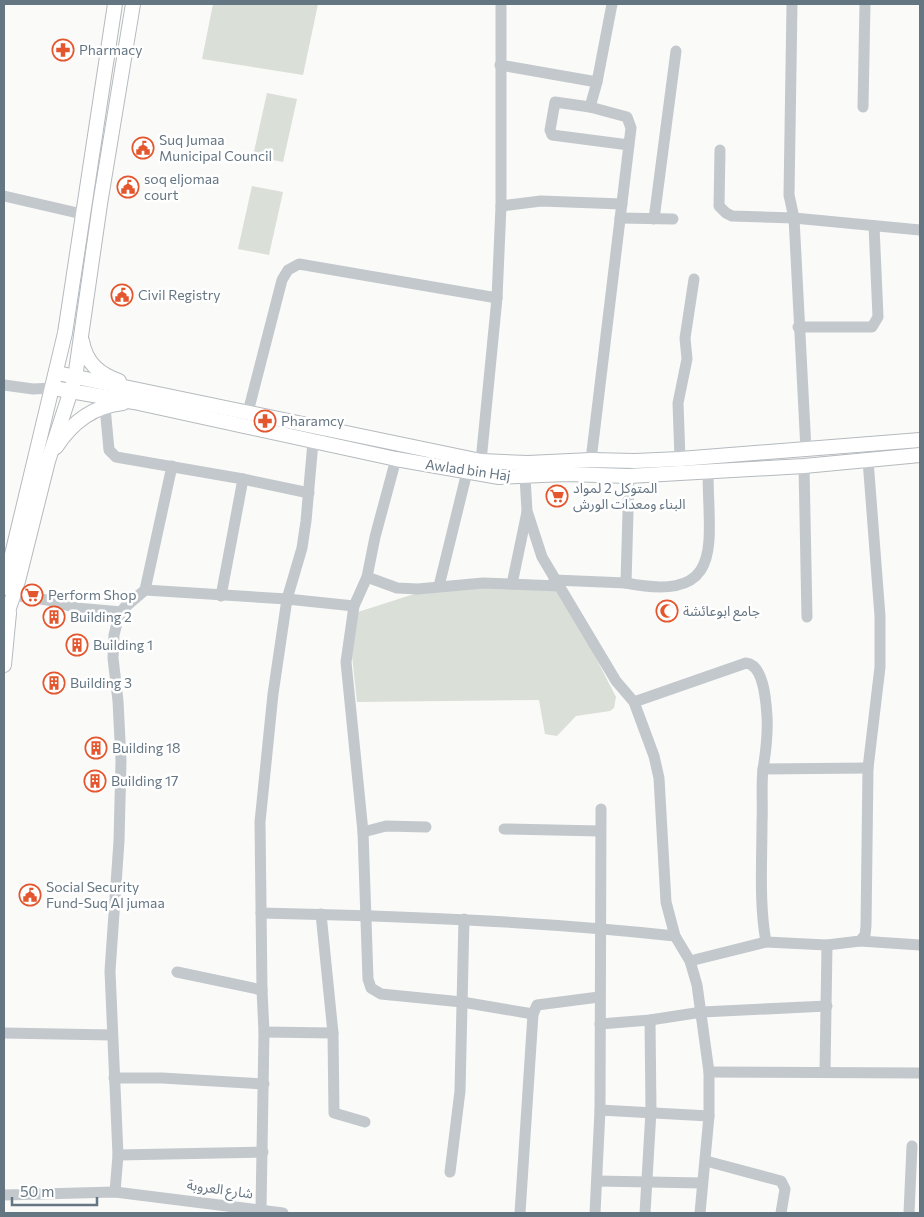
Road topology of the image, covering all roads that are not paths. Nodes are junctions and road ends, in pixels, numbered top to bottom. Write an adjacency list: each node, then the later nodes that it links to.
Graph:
1 (115, 4): 17 (main road)
2 (133, 4): 26 (main road)
3 (501, 4): 8 (street)
4 (612, 4): 9 (street)
5 (792, 4): 19 (street)
6 (865, 4): 11 (street)
7 (676, 51): 20 (street)
8 (500, 66): 9 (street); 16 (street)
9 (597, 82): 10 (street)
10 (590, 107): 12 (street); 12 (street)
11 (863, 107)
12 (629, 145): 15 (street)
13 (720, 150): 19 (street)
14 (4, 196): 17 (street)
15 (622, 204): 16 (street); 18 (street)
16 (501, 206): 25 (street)
17 (82, 214): 28 (main road)
18 (620, 218): 20 (street); 44 (street)
19 (794, 218): 22 (street); 27 (street)
20 (654, 219): 21 (street)
21 (673, 219)
22 (874, 226): 23 (street); 27 (street)
23 (920, 230)
24 (694, 279): 41 (street)
25 (497, 298): 35 (street); 43 (street)
26 (82, 321): 29 (main road); 33 (main road)
27 (798, 327): 38 (street)
28 (57, 373): 29 (main road, Awlad bin Haj); 31 (main road)
29 (75, 378): 32 (main road); 33 (main road, Awlad bin Haj)
30 (4, 385): 31 (street)
31 (53, 388): 32 (main road, Awlad bin Haj); 62 (main road)
32 (72, 392): 33 (main road, Awlad bin Haj); 42 (main road)
33 (136, 396): 34 (main road); 35 (main road, Awlad bin Haj); 37 (main road, Awlad bin Haj)
34 (105, 407): 42 (main road); 47 (street)
35 (248, 412): 43 (main road, Awlad bin Haj)
36 (920, 440): 38 (main road, Awlad bin Haj)
37 (313, 442): 40 (main road, Awlad bin Haj); 54 (street)
38 (806, 450): 41 (main road, Awlad bin Haj)
39 (920, 455): 45 (main road, Awlad bin Haj)
40 (396, 459): 50 (main road, Awlad bin Haj); 56 (street)
41 (680, 459): 44 (main road, Awlad bin Haj)
42 (48, 460): 62 (main road)
43 (481, 460): 46 (main road, Awlad bin Haj)
44 (590, 460): 46 (main road, Awlad bin Haj)
45 (868, 460): 48 (main road, Awlad bin Haj); 71 (street)
46 (528, 463): 52 (street)
47 (172, 466): 53 (street); 61 (street)
48 (804, 466): 49 (main road, Awlad bin Haj); 67 (street)
49 (708, 471): 51 (main road, Awlad bin Haj); 58 (street)
50 (467, 472): 52 (main road, Awlad bin Haj); 60 (street)
51 (629, 476): 52 (main road, Awlad bin Haj); 58 (street)
52 (525, 477): 55 (street)
53 (243, 478): 54 (street); 63 (street)
54 (309, 493): 64 (street)
55 (527, 511): 57 (street); 59 (street)
56 (367, 578): 60 (street); 65 (street)
57 (556, 583): 58 (street); 59 (street); 70 (street)
58 (626, 583)
59 (512, 584): 60 (street)
60 (439, 586)
61 (145, 590): 63 (street); 66 (street)
62 (9, 596): 66 (street); 68 (main road); 69 (main road)
63 (221, 596): 64 (street)
64 (287, 599): 65 (street); 78 (street)
65 (354, 606): 77 (street)
66 (122, 612): 101 (street)
67 (808, 617)
68 (4, 623)
69 (4, 665)
70 (634, 702): 72 (street); 83 (street)
71 (868, 768): 72 (street); 84 (street)
72 (763, 769): 85 (street)
73 (601, 809): 76 (street)
74 (426, 827): 77 (street)
75 (504, 829): 76 (street)
76 (600, 831): 82 (street)
77 (363, 832): 80 (street)
78 (261, 913): 79 (street); 90 (street)
79 (322, 914): 80 (street); 100 (street)
80 (364, 916): 81 (street); 92 (street)
81 (464, 919): 82 (street); 92 (street)
82 (601, 928): 83 (street); 91 (street)
83 (675, 936): 88 (street)
84 (860, 941): 86 (street); 87 (street)
85 (766, 942): 86 (street); 88 (street)
86 (827, 945): 93 (street)
87 (920, 945)
88 (690, 961): 94 (street)
89 (177, 972): 90 (street)
90 (262, 990): 98 (street)
91 (599, 997): 95 (street); 97 (street)
92 (462, 1002): 95 (street); 115 (street)
93 (827, 1006): 94 (street); 103 (street)
94 (702, 1012): 96 (street); 102 (street)
95 (533, 1014): 123 (street)
96 (650, 1020): 97 (street); 108 (street)
97 (600, 1024): 107 (street)
98 (264, 1032): 100 (street); 106 (street)
99 (4, 1033): 101 (street)
100 (332, 1033): 110 (street)
101 (112, 1035): 105 (street)
102 (709, 1072): 103 (street); 109 (street)
103 (825, 1072): 104 (street)
104 (920, 1073)
105 (114, 1078): 106 (street); 113 (street)
106 (264, 1084): 112 (street)
107 (600, 1110): 108 (street); 116 (street)
108 (651, 1112): 109 (street); 117 (street)
109 (709, 1116): 114 (street)
110 (365, 1122)
111 (912, 1146): 128 (street)
112 (263, 1152): 113 (street); 121 (street)
113 (118, 1156): 119 (street)
114 (706, 1161): 118 (street); 127 (street)
115 (450, 1172)
116 (596, 1181): 117 (street); 124 (street)
117 (646, 1181): 118 (street); 125 (street)
118 (702, 1182): 126 (street)
119 (115, 1192): 120 (street, شارع العروبة); 121 (street, شارع العروبة)
120 (4, 1194)
121 (261, 1210): 122 (street, شارع العروبة)
122 (283, 1213)
123 (520, 1213)
124 (595, 1213)
125 (645, 1213)
126 (700, 1213)
127 (781, 1213)
128 (909, 1213)

